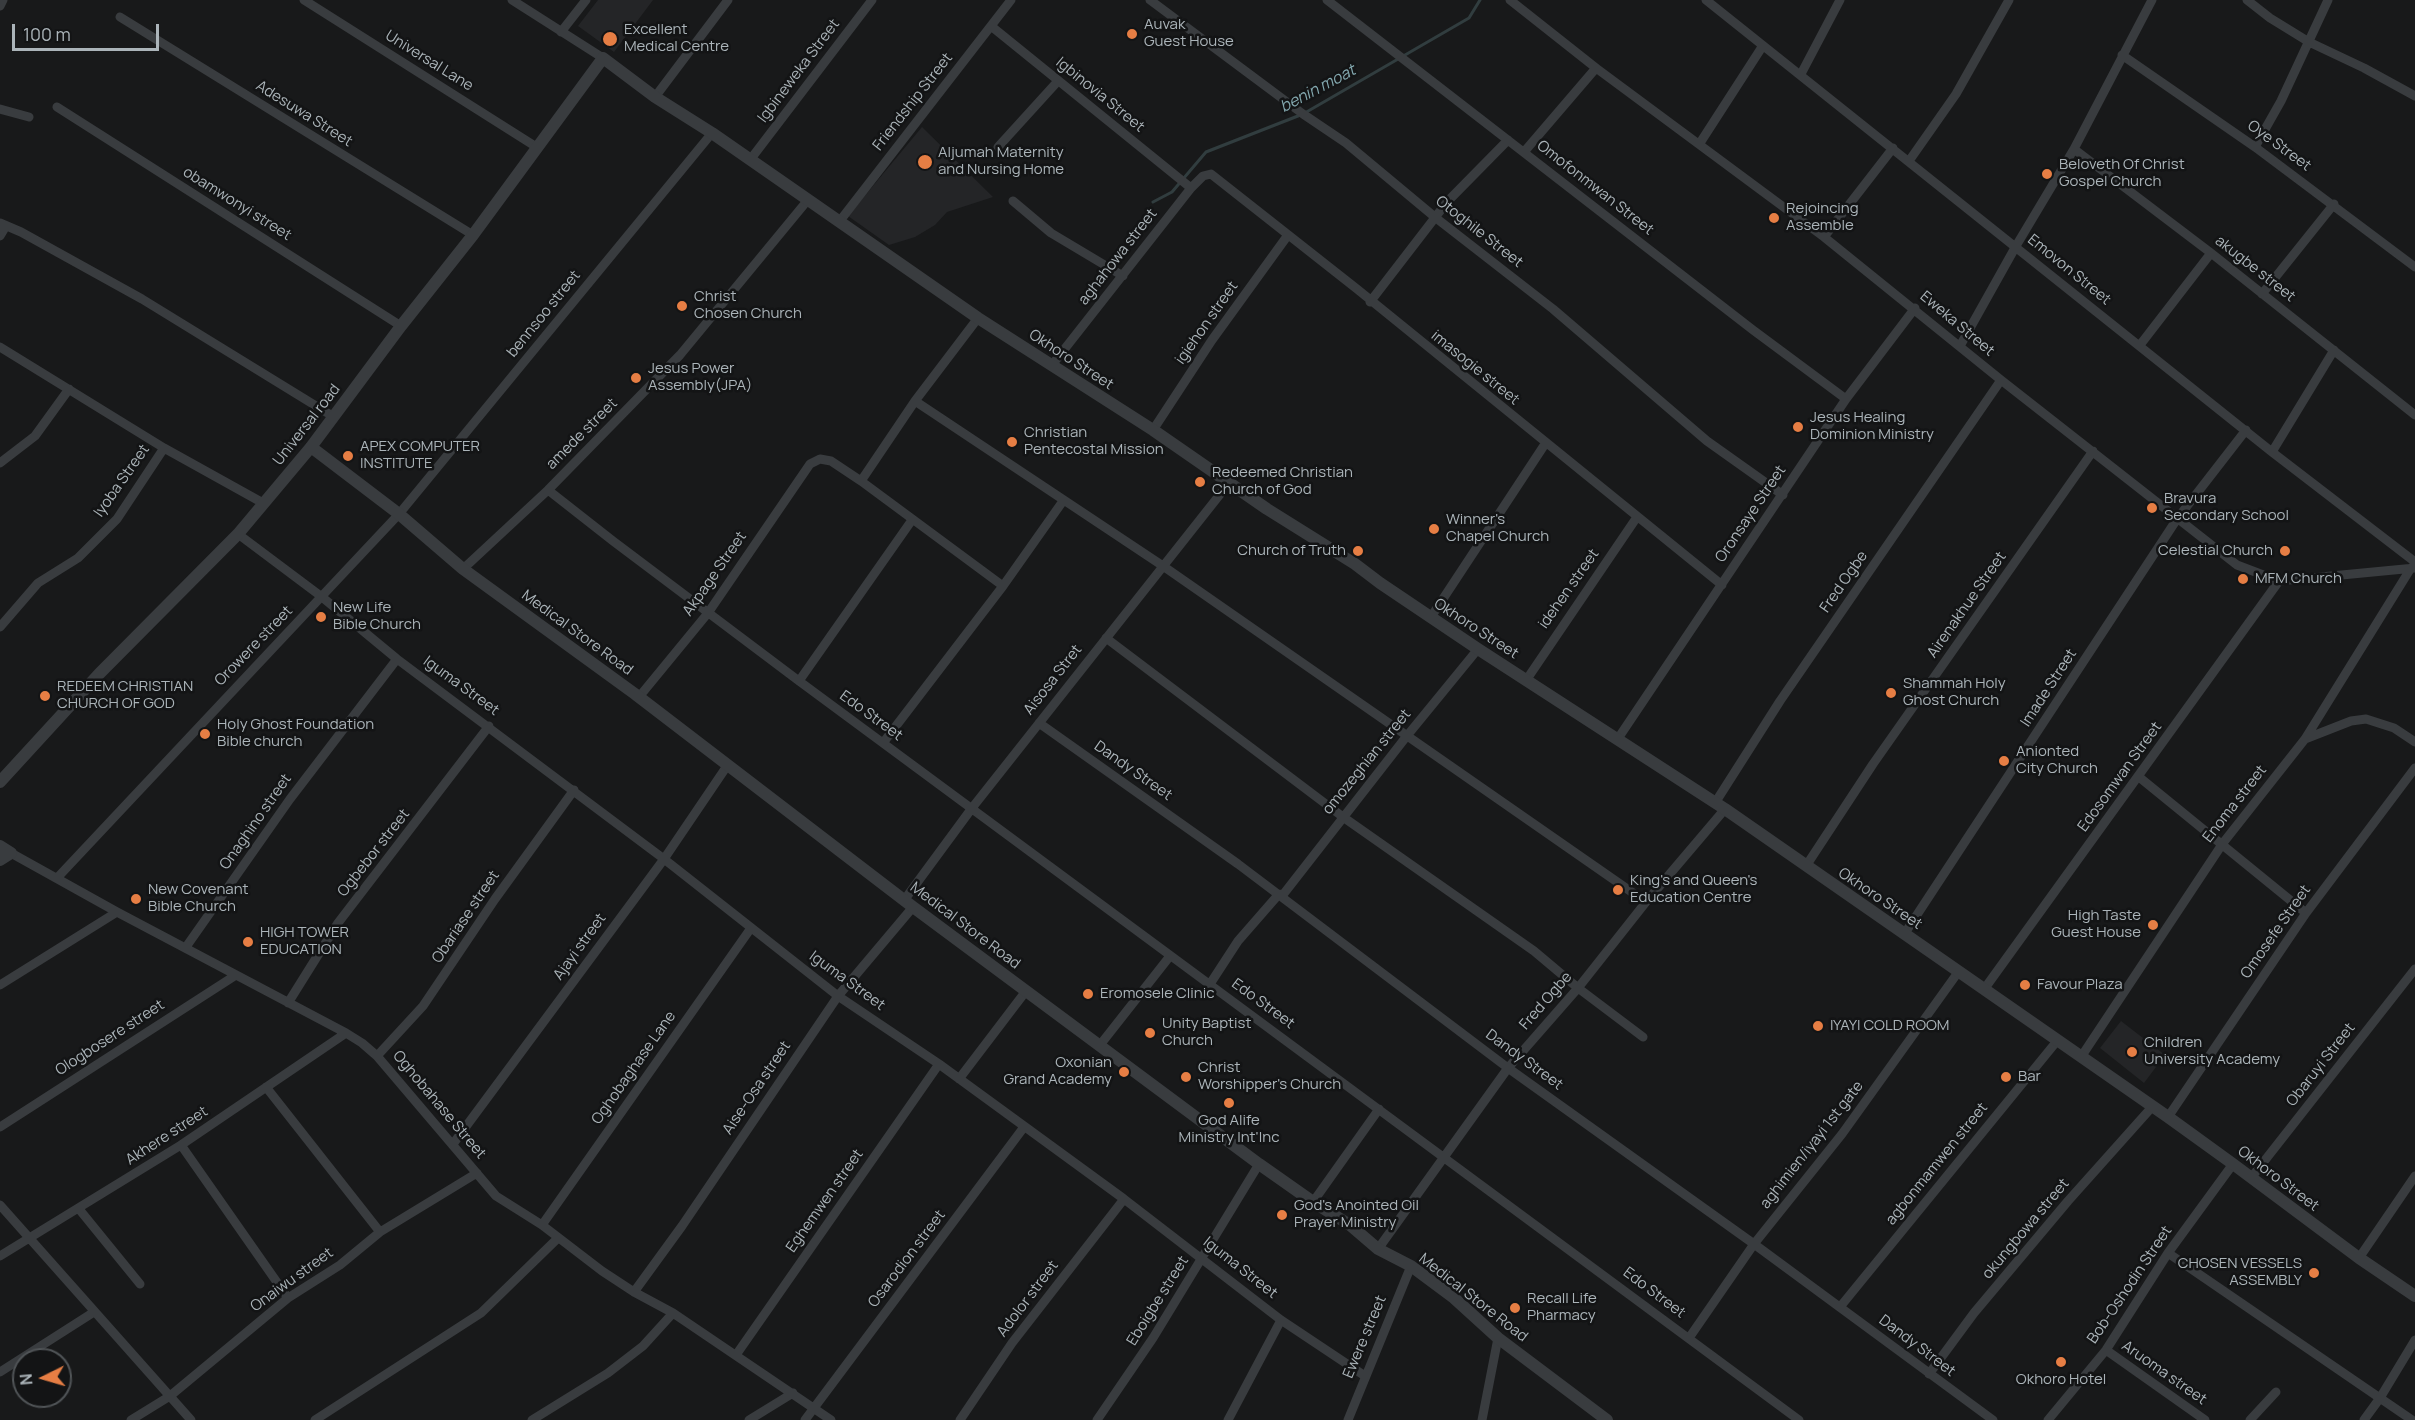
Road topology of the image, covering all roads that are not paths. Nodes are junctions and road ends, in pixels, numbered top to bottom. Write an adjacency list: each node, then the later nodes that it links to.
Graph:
1 (3, 0): 17 (street)
2 (304, 0): 38 (street, Universal Lane)
3 (512, 0): 20 (street, Okhoro Street)
4 (586, 0): 20 (street)
5 (728, 0): 29 (street)
6 (872, 0): 42 (street, Igbineweka Street)
7 (1011, 0): 19 (street, Friendship Street)
8 (1150, 0): 49 (street, Otoghile Street)
9 (1327, 0): 34 (street, Omofonmwan Street)
10 (1510, 0): 25 (street, Eweka Street)
11 (1706, 0): 22 (street, Emovon Street)
12 (1840, 0): 26 (street)
13 (2009, 0): 43 (street)
14 (2152, 0): 23 (street)
15 (2247, 0): 21 (street)
16 (2328, 0): 21 (street)
17 (0, 6)
18 (120, 17): 52 (street, Adesuwa Street)
19 (990, 26): 27 (street, Igbinovia Street); 50 (street, Friendship Street)
20 (561, 32): 24 (street, Okhoro Street)
21 (2309, 42): 28 (street); 37 (street)
22 (1762, 47): 26 (street, Emovon Street); 35 (street)
23 (2122, 55): 37 (street, Oye Street); 40 (street)
24 (603, 58): 29 (street, Okhoro Street); 38 (street, Universal road)
25 (1596, 68): 35 (street, Eweka Street); 41 (street)
26 (1801, 74): 39 (street, Emovon Street)
27 (1058, 81): 36 (street); 45 (street, Igbinovia Street)
28 (2415, 96)
29 (655, 97): 33 (street, Okhoro Street)
30 (57, 107): 64 (street, obamwonyi street)
31 (0, 109): 32 (street)
32 (29, 117)
33 (712, 133): 42 (street, Okhoro Street); 90 (street, bennsoo street)
34 (1508, 140): 41 (street, Omofonmwan Street); 49 (street)
35 (1700, 143): 55 (street, Eweka Street)
36 (998, 147)
37 (2255, 147): 48 (street, Oye Street)
38 (538, 148): 52 (street, Universal road)
39 (1893, 148): 43 (street, Emovon Street); 55 (street)
40 (2074, 149): 56 (street); 57 (street, akugbe street)
41 (1524, 152): 72 (street, Omofonmwan Street)
42 (750, 160): 46 (street, Okhoro Street)
43 (1909, 161): 56 (street, Emovon Street)
44 (1211, 174): 45 (street, aghahowa street); 53 (street, imasogie street)
45 (1191, 188): 59 (street, aghahowa street)
46 (807, 201): 50 (street, Okhoro Street); 86 (street, amede street)
47 (1013, 201): 59 (street)
48 (2334, 204): 58 (street, Oye Street); 60 (street)
49 (1436, 218): 61 (street); 87 (street, Otoghile Street)
50 (839, 222): 63 (street, Okhoro Street)
51 (3, 224): 54 (street); 75 (street)
52 (473, 235): 64 (street, Universal road)
53 (1288, 235): 61 (street, imasogie street); 76 (street, igiehon street)
54 (0, 236)
55 (1824, 237): 62 (street, Eweka Street)
56 (2016, 246): 65 (street, Emovon Street); 66 (street)
57 (2211, 253): 60 (street, akugbe street); 65 (street)
58 (2415, 267)
59 (1123, 276): 69 (street, aghahowa street)
60 (2262, 294): 68 (street, akugbe street)
61 (1370, 302): 78 (street, imasogie street)
62 (1914, 308): 66 (street, Eweka Street); 72 (street, Oronsaye Street)
63 (978, 318): 69 (street, Okhoro Street); 73 (street)
64 (401, 326): 75 (street, Universal road)
65 (2140, 345): 77 (street, Emovon Street)
66 (1960, 346): 70 (street, Eweka Street)
67 (0, 347): 71 (street, Iyoba Street)
68 (2334, 350): 74 (street, akugbe street); 82 (street)
69 (1052, 365): 76 (street, Okhoro Street)
70 (2001, 380): 81 (street, Eweka Street); 123 (street, Fred Ogbe)
71 (69, 389): 80 (street, Iyoba Street); 83 (street)
72 (1846, 399): 87 (street, Oronsaye Street)
73 (915, 400): 84 (street); 88 (street)
74 (2415, 415)
75 (333, 417): 79 (street, Universal road)
76 (1153, 430): 85 (street, Okhoro Street)
77 (2246, 430): 82 (street, Emovon Street); 92 (street, Imade Street)
78 (1545, 444): 91 (street, imasogie street); 103 (street)
79 (311, 447): 89 (street, Universal road); 90 (street, Medical Store Road)
80 (164, 448): 89 (street, Iyoba Street); 104 (street, Iyoba Street)
81 (2093, 451): 92 (street, Eweka Street); 130 (street, Airenakhue Street)
82 (2272, 452): 96 (street, Emovon Street)
83 (0, 464)
84 (861, 481): 93 (street); 102 (street, Akpage Street)
85 (1229, 483): 95 (street, Aisosa Stret); 103 (street, Okhoro Street)
86 (548, 490): 97 (street, amede street); 102 (street, Edo Street)
87 (1783, 495): 99 (street, Oronsaye Street)
88 (1063, 501): 95 (street); 100 (street)
89 (263, 504): 94 (street, Universal road)
90 (399, 514): 97 (street, Medical Store Road); 101 (street, Orowere street)
91 (1637, 517): 99 (street, imasogie street); 108 (street, idehen street)
92 (2177, 519): 98 (street, Eweka Street); 138 (street, Imade Street)
93 (912, 520): 100 (street); 109 (street)
94 (238, 534): 101 (street, Iguma Street); 121 (street, Universal road)
95 (1163, 566): 105 (street, Aisosa Stret); 113 (street)
96 (2414, 566): 98 (street, Eweka Street); 114 (street, Enoma street)
97 (463, 569): 110 (street, Medical Store Road)
98 (2279, 581): 120 (street, Edosomwan Street)
99 (1722, 585): 115 (street, Oronsaye Street)
100 (1003, 586): 117 (street)
101 (322, 597): 107 (street, Iguma Street); 131 (street, Orowere street)
102 (708, 613): 109 (street, Edo Street); 110 (street, Akpage Street)
103 (1431, 617): 106 (street, Okhoro Street)
104 (0, 627)
105 (1106, 638): 111 (street, Aisosa Stret); 125 (street)
106 (1478, 649): 108 (street, Okhoro Street); 113 (street, omozeghian street)
107 (397, 658): 112 (street, Iguma Street); 139 (street, Onaghino street)
108 (1527, 680): 115 (street, Okhoro Street)
109 (799, 681): 117 (street, Edo Street)
110 (639, 697): 118 (street, Medical Store Road)
111 (1039, 723): 124 (street, Aisosa Stret); 132 (street, Dandy Street)
112 (489, 726): 122 (street, Iguma Street); 150 (street, Ogbebor street)
113 (1406, 737): 125 (street, omozeghian street); 133 (street)
114 (2305, 739): 116 (street); 126 (street, Enoma street)
115 (1617, 740): 123 (street, Okhoro Street)
116 (2415, 742)
117 (883, 743): 124 (street, Edo Street)
118 (727, 766): 128 (street, Ajayi street); 134 (street, Medical Store Road)
119 (2415, 768): 136 (street, Omosefe Street)
120 (2139, 777): 126 (street); 147 (street, Edosomwan Street)
121 (0, 782)
122 (574, 790): 128 (street, Iguma Street); 155 (street, Obariase street)
123 (1720, 806): 130 (street, Okhoro Street); 133 (street, Fred Ogbe)
124 (972, 808): 134 (street, Aisosa Stret); 140 (street, Edo Street)
125 (1343, 817): 132 (street, omozeghian street); 146 (street)
126 (2223, 843): 136 (street); 156 (street, Enoma street)
127 (6, 850): 129 (street); 131 (street, Oghobahase Street)
128 (664, 859): 137 (street, Iguma Street); 166 (street, Ajayi street)
129 (0, 860)
130 (1806, 866): 138 (street, Okhoro Street)
131 (57, 877): 135 (street, Oghobahase Street)
132 (1280, 895): 144 (street, omozeghian street); 158 (street, Dandy Street)
133 (1646, 902): 146 (street, Fred Ogbe)
134 (909, 903): 148 (street, Medical Store Road); 149 (street, Aise-Osa street)
135 (117, 912): 139 (street, Oghobahase Street); 145 (street)
136 (2306, 912): 163 (street, Omosefe Street)
137 (751, 928): 149 (street, Iguma Street); 178 (street, Oghobaghase Lane)
138 (1905, 933): 142 (street, Okhoro Street)
139 (186, 947): 143 (street, Oghobahase Street)
140 (1170, 956): 144 (street, Edo Street); 154 (street)
141 (2415, 969): 173 (street, Obaruyi Street)
142 (1959, 971): 147 (street, Okhoro Street); 182 (street, aghimien/iyayi 1st gate)
143 (236, 975): 150 (street, Oghobahase Street); 164 (street, Ologbosere street)
144 (1210, 984): 162 (street, Edo Street)
145 (0, 985)
146 (1578, 988): 152 (street); 158 (street, Fred Ogbe)
147 (1985, 988): 153 (street, Okhoro Street)
148 (1026, 991): 154 (street, Medical Store Road); 159 (street)
149 (838, 996): 157 (street, Iguma Street); 190 (street, Aise-Osa street)
150 (288, 1003): 151 (street, Oghobahase Street)
151 (346, 1033): 155 (street, Oghobahase Street); 160 (street, Akhere street)
152 (1643, 1037)
153 (2057, 1041): 156 (street, Okhoro Street); 193 (street, agbonmamwen street)
154 (1100, 1045): 169 (street, Medical Store Road)
155 (377, 1056): 166 (street, Oghobahase Street)
156 (2081, 1057): 161 (street, Okhoro Street)
157 (939, 1064): 159 (street, Iguma Street); 201 (street, Eghemwen street)
158 (1508, 1068): 168 (street, Fred Ogbe); 182 (street, Dandy Street)
159 (959, 1079): 165 (street, Iguma Street)
160 (266, 1087): 167 (street, Akhere street); 179 (street)
161 (2152, 1107): 163 (street, Okhoro Street); 203 (street, okungbowa street)
162 (1379, 1109): 168 (street, Edo Street); 175 (street)
163 (2168, 1117): 170 (street, Okhoro Street)
164 (0, 1127)
165 (1024, 1127): 174 (street, Iguma Street); 209 (street, Osarodion street)
166 (453, 1144): 171 (street, Oghobahase Street)
167 (181, 1145): 177 (street, Akhere street); 192 (street)
168 (1445, 1157): 183 (street, Fred Ogbe); 198 (street, Edo Street)
169 (1259, 1164): 175 (street, Medical Store Road); 186 (street, Eboigbe street)
170 (2233, 1164): 173 (street, Okhoro Street); 184 (street, Bob-Oshodin Street)
171 (477, 1173): 178 (street, Oghobahase Street); 179 (street, Onaiwu street)
172 (2415, 1176): 187 (street)
173 (2251, 1178): 187 (street, Okhoro Street)
174 (1124, 1199): 186 (street, Iguma Street); 218 (street, Adolor street)
175 (1313, 1202): 183 (street, Medical Store Road)
176 (0, 1205): 181 (street)
177 (79, 1209): 181 (street, Akhere street); 189 (street)
178 (542, 1225): 180 (street, Oghobahase Street)
179 (380, 1232): 192 (street, Onaiwu street)
180 (558, 1238): 190 (street, Oghobahase Street); 213 (street)
181 (28, 1239): 185 (street, Akhere street); 194 (street)
182 (1754, 1244): 193 (street, Dandy Street); 198 (street, aghimien/iyayi 1st gate)
183 (1378, 1249): 188 (street, Medical Store Road)
184 (2168, 1253): 200 (street, Bob-Oshodin Street); 208 (street)
185 (0, 1256)
186 (1203, 1258): 196 (street, Iguma Street); 219 (street, Eboigbe street)
187 (2359, 1258): 191 (street, Okhoro Street)
188 (1411, 1266): 197 (street, Medical Store Road); 204 (street, Ewere street)
189 (140, 1284)
190 (634, 1292): 195 (street, Oghobahase Street)
191 (2415, 1296)
192 (288, 1298): 207 (street, Onaiwu street)
193 (1840, 1307): 203 (street, Dandy Street)
194 (94, 1312): 202 (street); 207 (street)
195 (673, 1313): 201 (street, Oghobahase Street); 214 (street)
196 (1281, 1320): 204 (street, Iguma Street); 220 (street)
197 (1498, 1338): 210 (street, Medical Store Road); 222 (street)
198 (1689, 1338): 223 (street, Edo Street)
199 (2415, 1340): 208 (street)
200 (2106, 1350): 225 (street, Bob-Oshodin Street); 226 (street, Aruoma street)
201 (736, 1355): 206 (street, Oghobahase Street)
202 (0, 1372)
203 (1929, 1374): 224 (street, Dandy Street)
204 (1365, 1376): 221 (street, Ewere street)
205 (2276, 1392): 227 (street)
206 (793, 1393): 209 (street, Oghobahase Street); 215 (street)
207 (170, 1396): 211 (street, Onaiwu street); 212 (street)
208 (2380, 1398): 228 (street); 229 (street)
209 (815, 1408): 216 (street, Osarodion street); 217 (street, Oghobahase Street)
210 (1603, 1419)
211 (131, 1420)
212 (191, 1420)
213 (315, 1420)
214 (532, 1420)
215 (749, 1420)
216 (805, 1420)
217 (831, 1420)
218 (960, 1420)
219 (1097, 1420)
220 (1228, 1420)
221 (1348, 1420)
222 (1482, 1420)
223 (1799, 1420)
224 (1993, 1420)
225 (2048, 1420)
226 (2205, 1420)
227 (2250, 1420)
228 (2364, 1420)
229 (2412, 1420)

